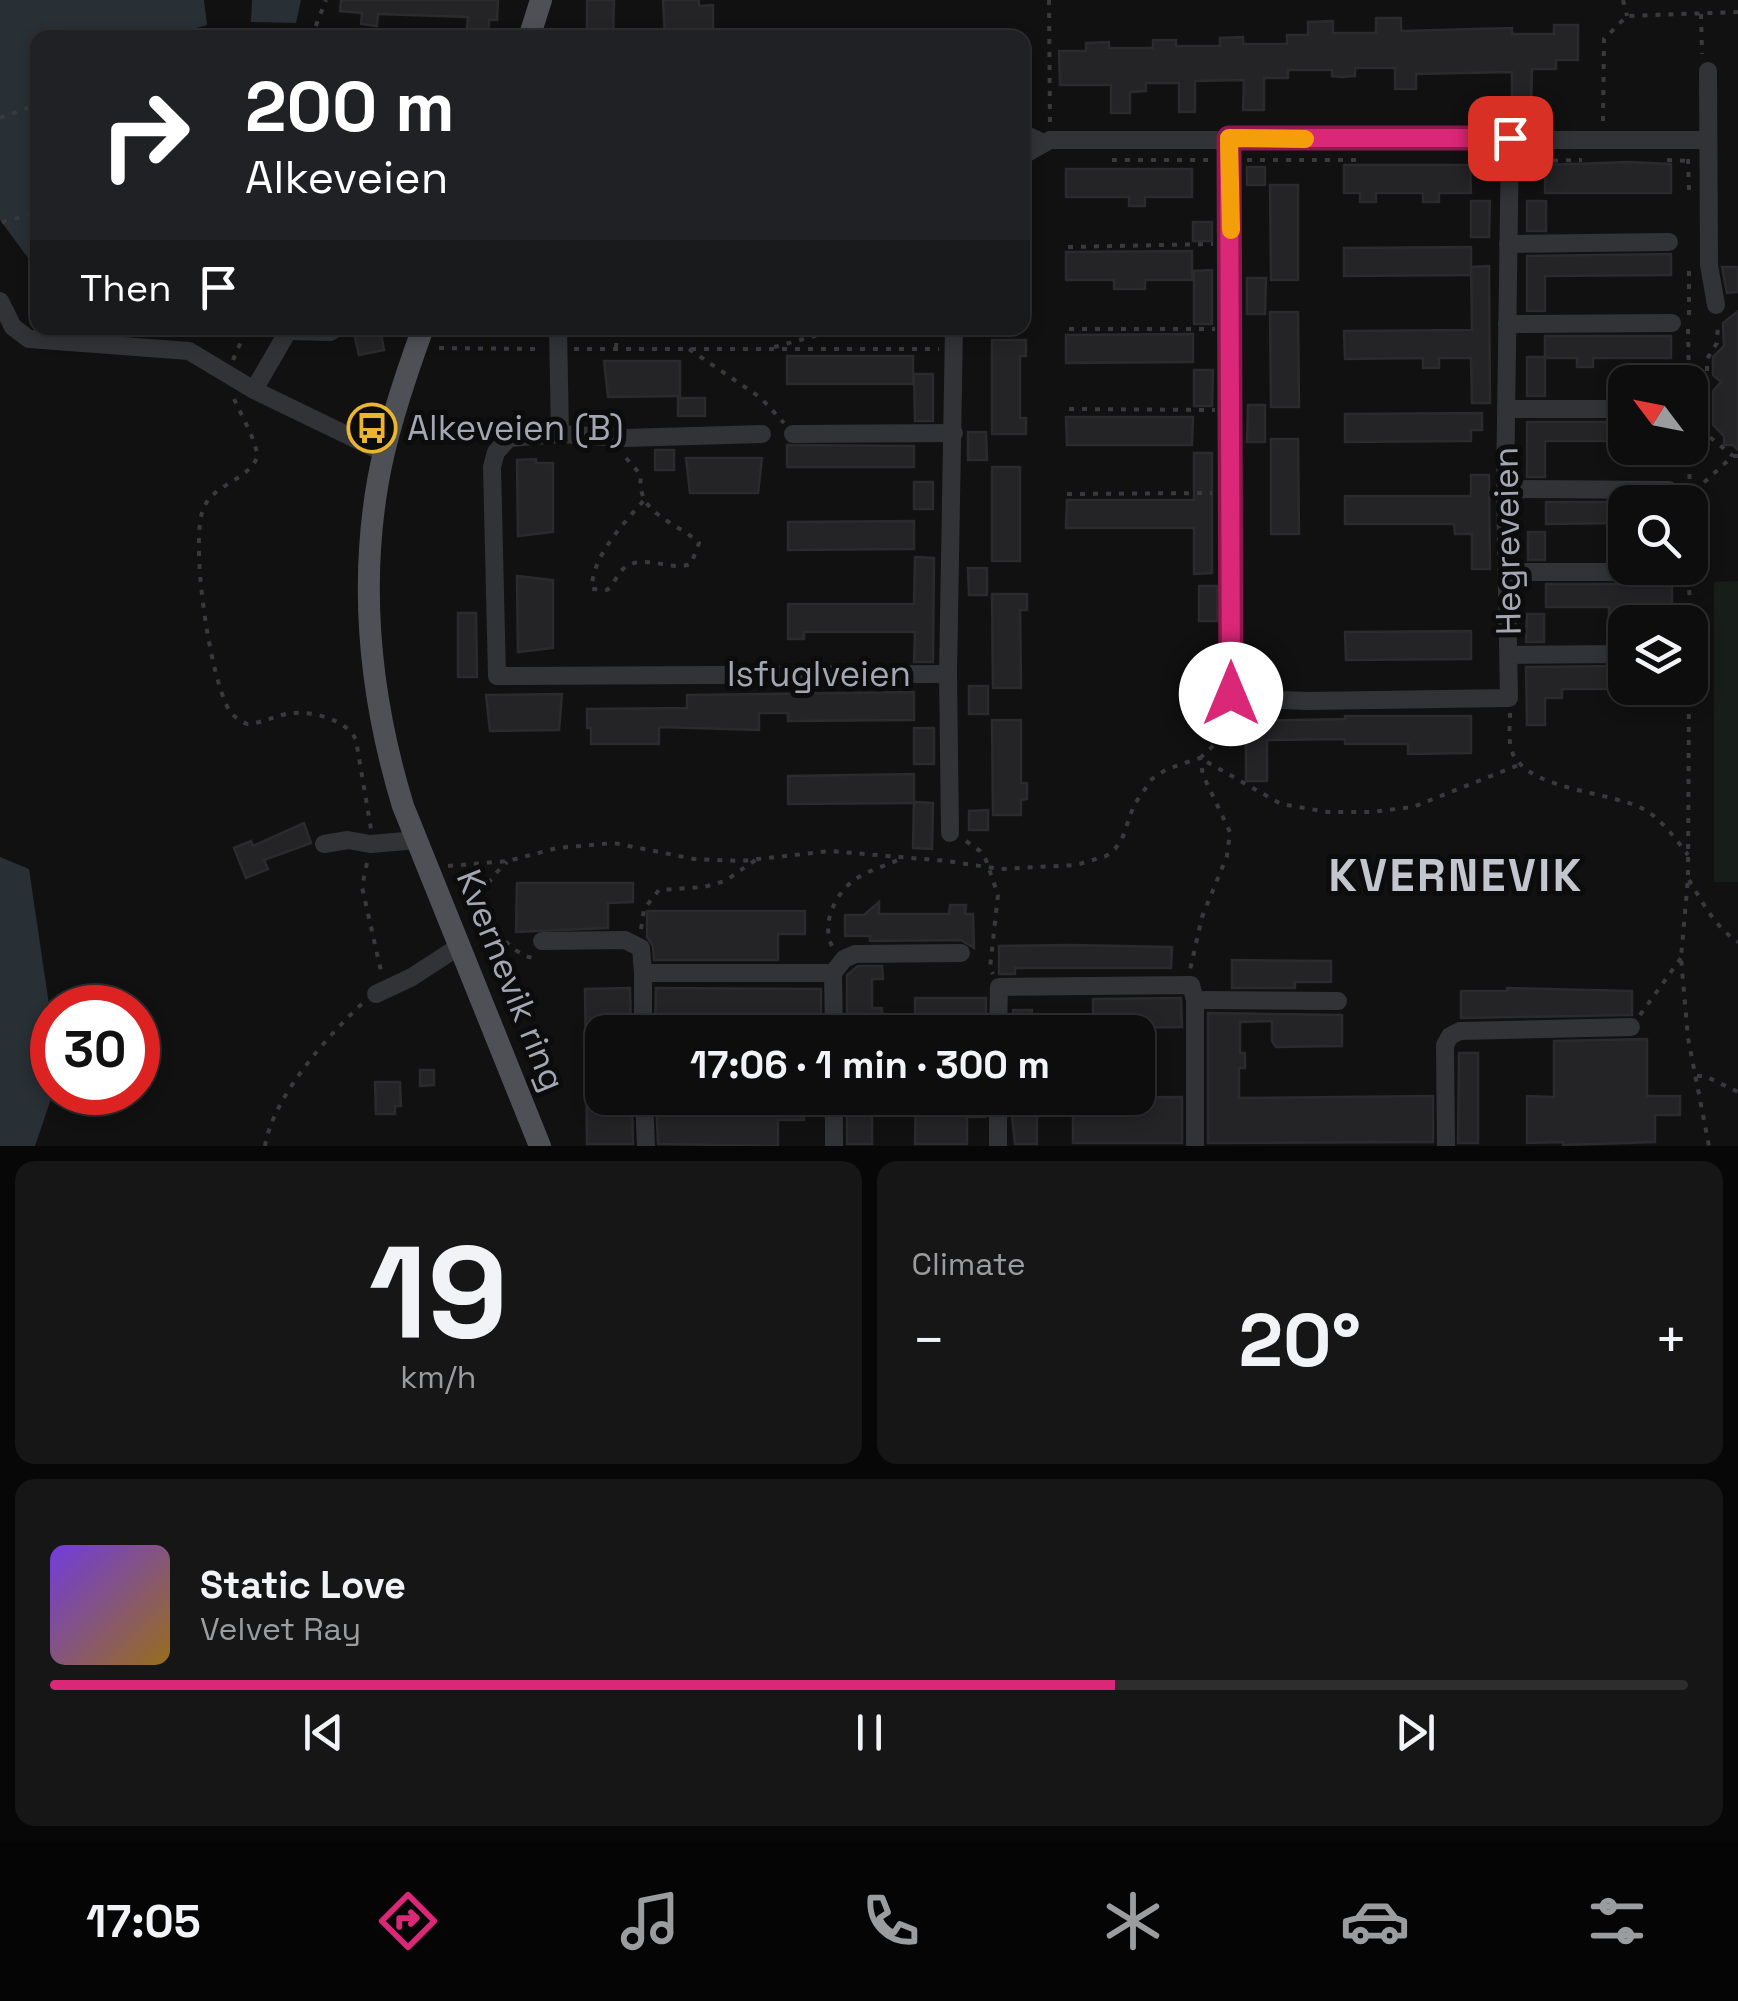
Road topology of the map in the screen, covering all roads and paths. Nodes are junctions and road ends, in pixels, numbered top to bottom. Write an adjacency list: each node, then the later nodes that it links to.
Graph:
1 (326, 0): 8 (path)
2 (540, 0): 9 (main road)
3 (1049, 0): 18 (path)
4 (1623, 0): 7 (path)
5 (1738, 12): 6 (path)
6 (1701, 14): 7 (path); 10 (path)
7 (1627, 16): 16 (path)
8 (314, 30)
9 (531, 30)
10 (1708, 71): 17 (street)
11 (30, 107): 12 (path)
12 (0, 118)
13 (1030, 135): 18 (street)
14 (1229, 138): 15 (street); 18 (street); 21 (street)
15 (1510, 138): 16 (street); 25 (street, Hegreveien)
16 (1603, 139): 17 (street)
17 (1697, 140): 26 (path); 36 (street)
18 (1046, 141): 19 (street)
19 (1030, 151)
20 (1112, 160): 21 (path)
21 (1229, 160): 22 (path); 31 (street)
22 (1373, 160)
23 (1596, 160): 25 (path)
24 (1652, 160): 26 (path)
25 (1510, 161): 32 (street, Hegreveien)
26 (1688, 161): 27 (path)
27 (1689, 205)
28 (30, 215): 29 (path)
29 (2, 222)
30 (1669, 242): 32 (street)
31 (1231, 244): 33 (path); 40 (street)
32 (1508, 244): 38 (street, Hegreveien)
33 (1068, 247)
34 (1689, 260): 53 (path)
35 (0, 301): 55 (street)
36 (1716, 306): 54 (path)
37 (1672, 322): 38 (street)
38 (1507, 324): 58 (street, Hegreveien)
39 (1070, 329): 40 (path)
40 (1230, 329): 60 (street)
41 (244, 335): 55 (path)
42 (286, 335): 56 (street)
43 (558, 335): 52 (street)
44 (617, 335): 48 (path)
45 (817, 335): 50 (path)
46 (954, 335): 51 (street, Isfuglveien)
47 (428, 338): 52 (path); 67 (main road, Kvernevik ring)
48 (616, 348): 49 (path); 52 (path)
49 (688, 348): 50 (path); 64 (path)
50 (770, 348): 51 (path)
51 (954, 348): 61 (street, Isfuglveien)
52 (558, 349): 62 (street)
53 (1690, 365)
54 (1707, 365)
55 (235, 380): 56 (street); 90 (path)
56 (254, 390): 67 (street)
57 (1608, 408): 58 (street)
58 (1506, 409): 70 (street, Hegreveien)
59 (1070, 410): 60 (path)
60 (1229, 410): 72 (street)
61 (954, 433): 64 (street); 79 (street, Isfuglveien)
62 (560, 434): 66 (street); 79 (street, Isfuglveien)
63 (762, 434): 66 (street)
64 (793, 434)
65 (1708, 437): 68 (path)
66 (624, 438): 74 (path)
67 (384, 453): 88 (main road, Kvernevik ring)
68 (1735, 456): 69 (path)
69 (1701, 485)
70 (1505, 489): 71 (street); 76 (street, Hegreveien)
71 (1608, 490)
72 (1230, 492): 73 (path); 82 (street)
73 (1067, 494)
74 (645, 499): 74 (path)
75 (1608, 571): 76 (street)
76 (1508, 572): 78 (street, Hegreveien)
77 (1608, 654): 78 (street)
78 (1508, 655): 83 (street, Hegreveien)
79 (948, 674): 87 (street, Isfuglveien)
80 (1711, 691): 81 (path)
81 (1708, 693)
82 (1233, 697): 83 (street); 85 (path)
83 (1509, 698): 86 (path)
84 (1689, 705): 91 (path)
85 (1200, 758): 86 (path); 95 (path); 110 (path)
86 (1521, 764): 91 (path)
87 (955, 835): 95 (path)
88 (418, 840): 90 (street, Kvernevik ring); 103 (main road, Kvernevik ring)
89 (324, 844): 90 (street, Kvernevik ring)
90 (370, 844): 111 (path)
91 (1688, 855): 97 (path)
92 (904, 858): 93 (path); 95 (path); 107 (path)
93 (757, 859): 94 (path); 104 (path)
94 (508, 861): 96 (path); 99 (path)
95 (986, 867): 109 (path)
96 (438, 868)
97 (1688, 878): 102 (path); 106 (path)
98 (454, 889): 99 (path)
99 (474, 905): 101 (path)
100 (542, 941): 101 (street)
101 (564, 941): 104 (street)
102 (1738, 942)
103 (458, 948): 111 (street); 123 (main road, Kvernevik ring)
104 (641, 948): 108 (street)
105 (961, 953): 107 (street)
106 (1681, 958): 116 (path); 117 (path)
107 (836, 968): 108 (street); 114 (street)
108 (643, 974): 113 (street)
109 (1000, 987): 110 (street); 115 (street)
110 (1193, 992): 112 (street); 127 (street)
111 (376, 994): 122 (path)
112 (1338, 1001)
113 (644, 1015)
114 (835, 1015)
115 (999, 1015)
116 (1631, 1027): 128 (street)
117 (1697, 1076): 118 (path); 129 (path)
118 (1738, 1092)
119 (645, 1115): 124 (street)
120 (834, 1115): 125 (street)
121 (998, 1115): 126 (street)
122 (265, 1146)
123 (540, 1146)
124 (646, 1146)
125 (834, 1146)
126 (998, 1146)
127 (1194, 1146)
128 (1446, 1146)
129 (1709, 1146)

